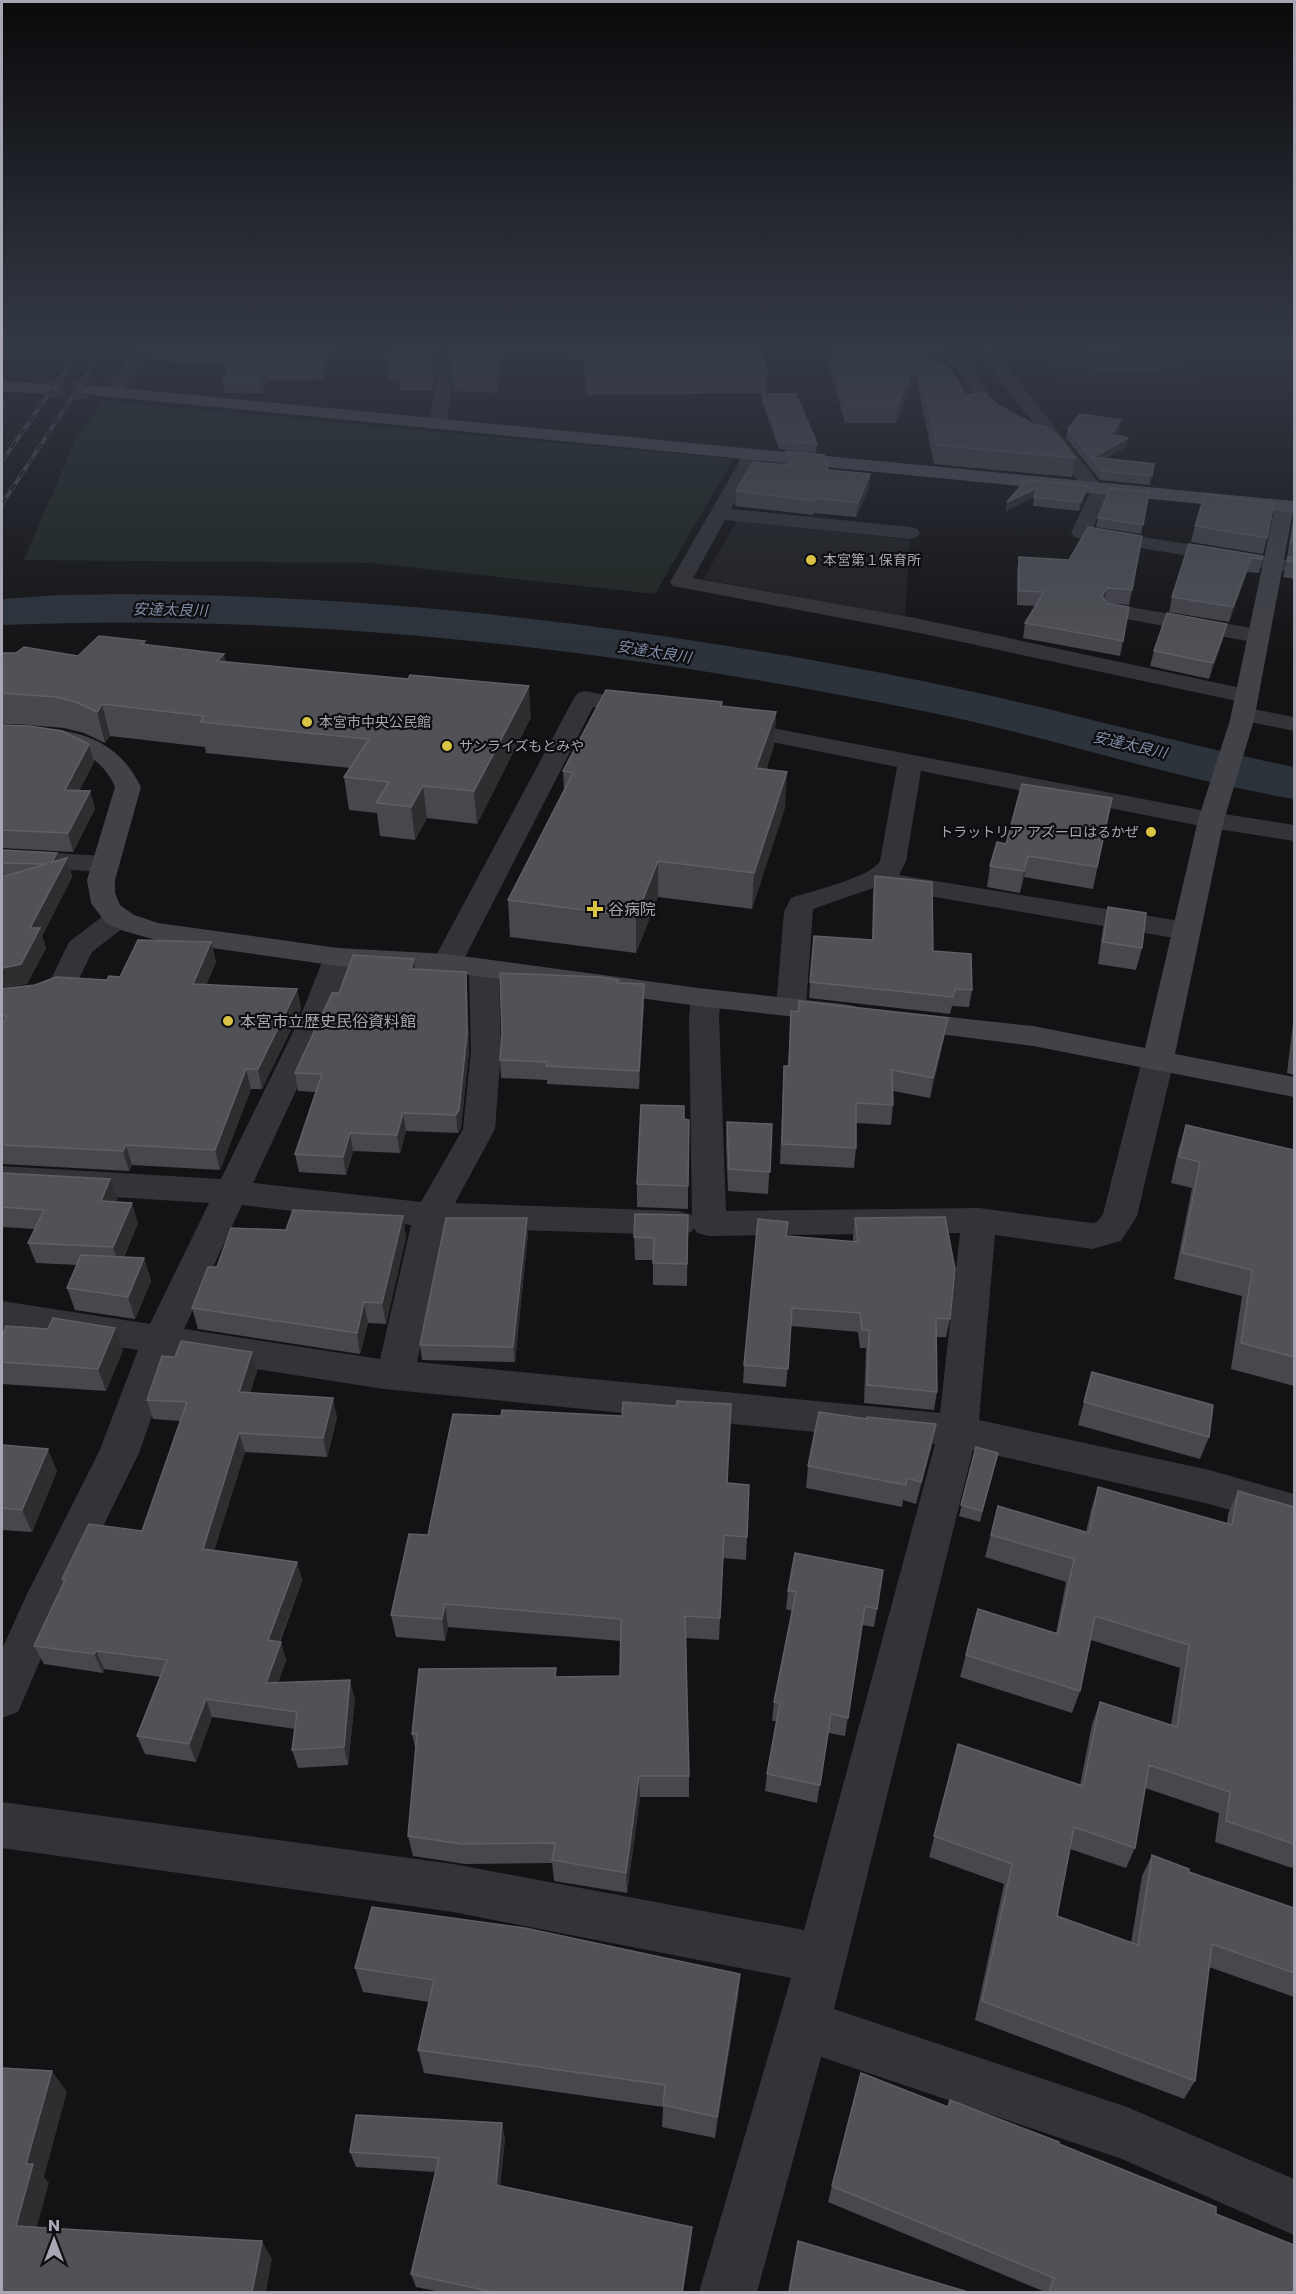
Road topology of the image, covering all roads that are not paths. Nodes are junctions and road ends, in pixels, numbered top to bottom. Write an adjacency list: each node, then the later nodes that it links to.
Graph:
1 (720, 451): 3 (main road)
2 (1065, 451): 4 (street)
3 (752, 454): 4 (main road); 6 (street)
4 (1096, 488): 5 (main road); 8 (street)
5 (1290, 507): 8 (street)
6 (719, 514): 7 (street); 12 (street)
7 (910, 533)
8 (1273, 564): 9 (street); 11 (street)
9 (1294, 567)
10 (1112, 610): 11 (street)
11 (1258, 636): 12 (street)
12 (1244, 710): 15 (street); 18 (street)
13 (669, 715): 26 (street)
14 (704, 722): 17 (street)
15 (1294, 724)
16 (2, 734): 21 (street)
17 (910, 764): 18 (street); 22 (street)
18 (1214, 810): 19 (street); 24 (street)
19 (1294, 833)
20 (2, 858): 21 (street)
21 (106, 864): 23 (street)
22 (874, 879): 24 (street); 30 (street)
23 (117, 919): 25 (street); 29 (street)
24 (1186, 931): 31 (street)
25 (338, 957): 26 (street); 34 (street)
26 (447, 963): 27 (street)
27 (484, 968): 28 (street); 35 (street)
28 (706, 998): 30 (street); 37 (street)
29 (2, 999)
30 (791, 1007): 31 (street)
31 (1158, 1060): 32 (street); 36 (street)
32 (1294, 1087)
33 (2, 1178): 34 (street)
34 (231, 1192): 35 (street); 39 (street)
35 (432, 1215): 37 (street); 40 (street)
36 (979, 1220): 37 (street); 41 (street)
37 (709, 1224)
38 (2, 1316): 39 (street)
39 (160, 1341): 40 (street); 43 (street)
40 (395, 1375): 41 (street)
41 (958, 1431): 42 (street); 45 (street)
42 (1294, 1511)
43 (2, 1697)
44 (2, 1825): 45 (street)
45 (822, 1959): 46 (street)
46 (804, 2025): 47 (street); 48 (street)
47 (1294, 2207)
48 (728, 2292)

